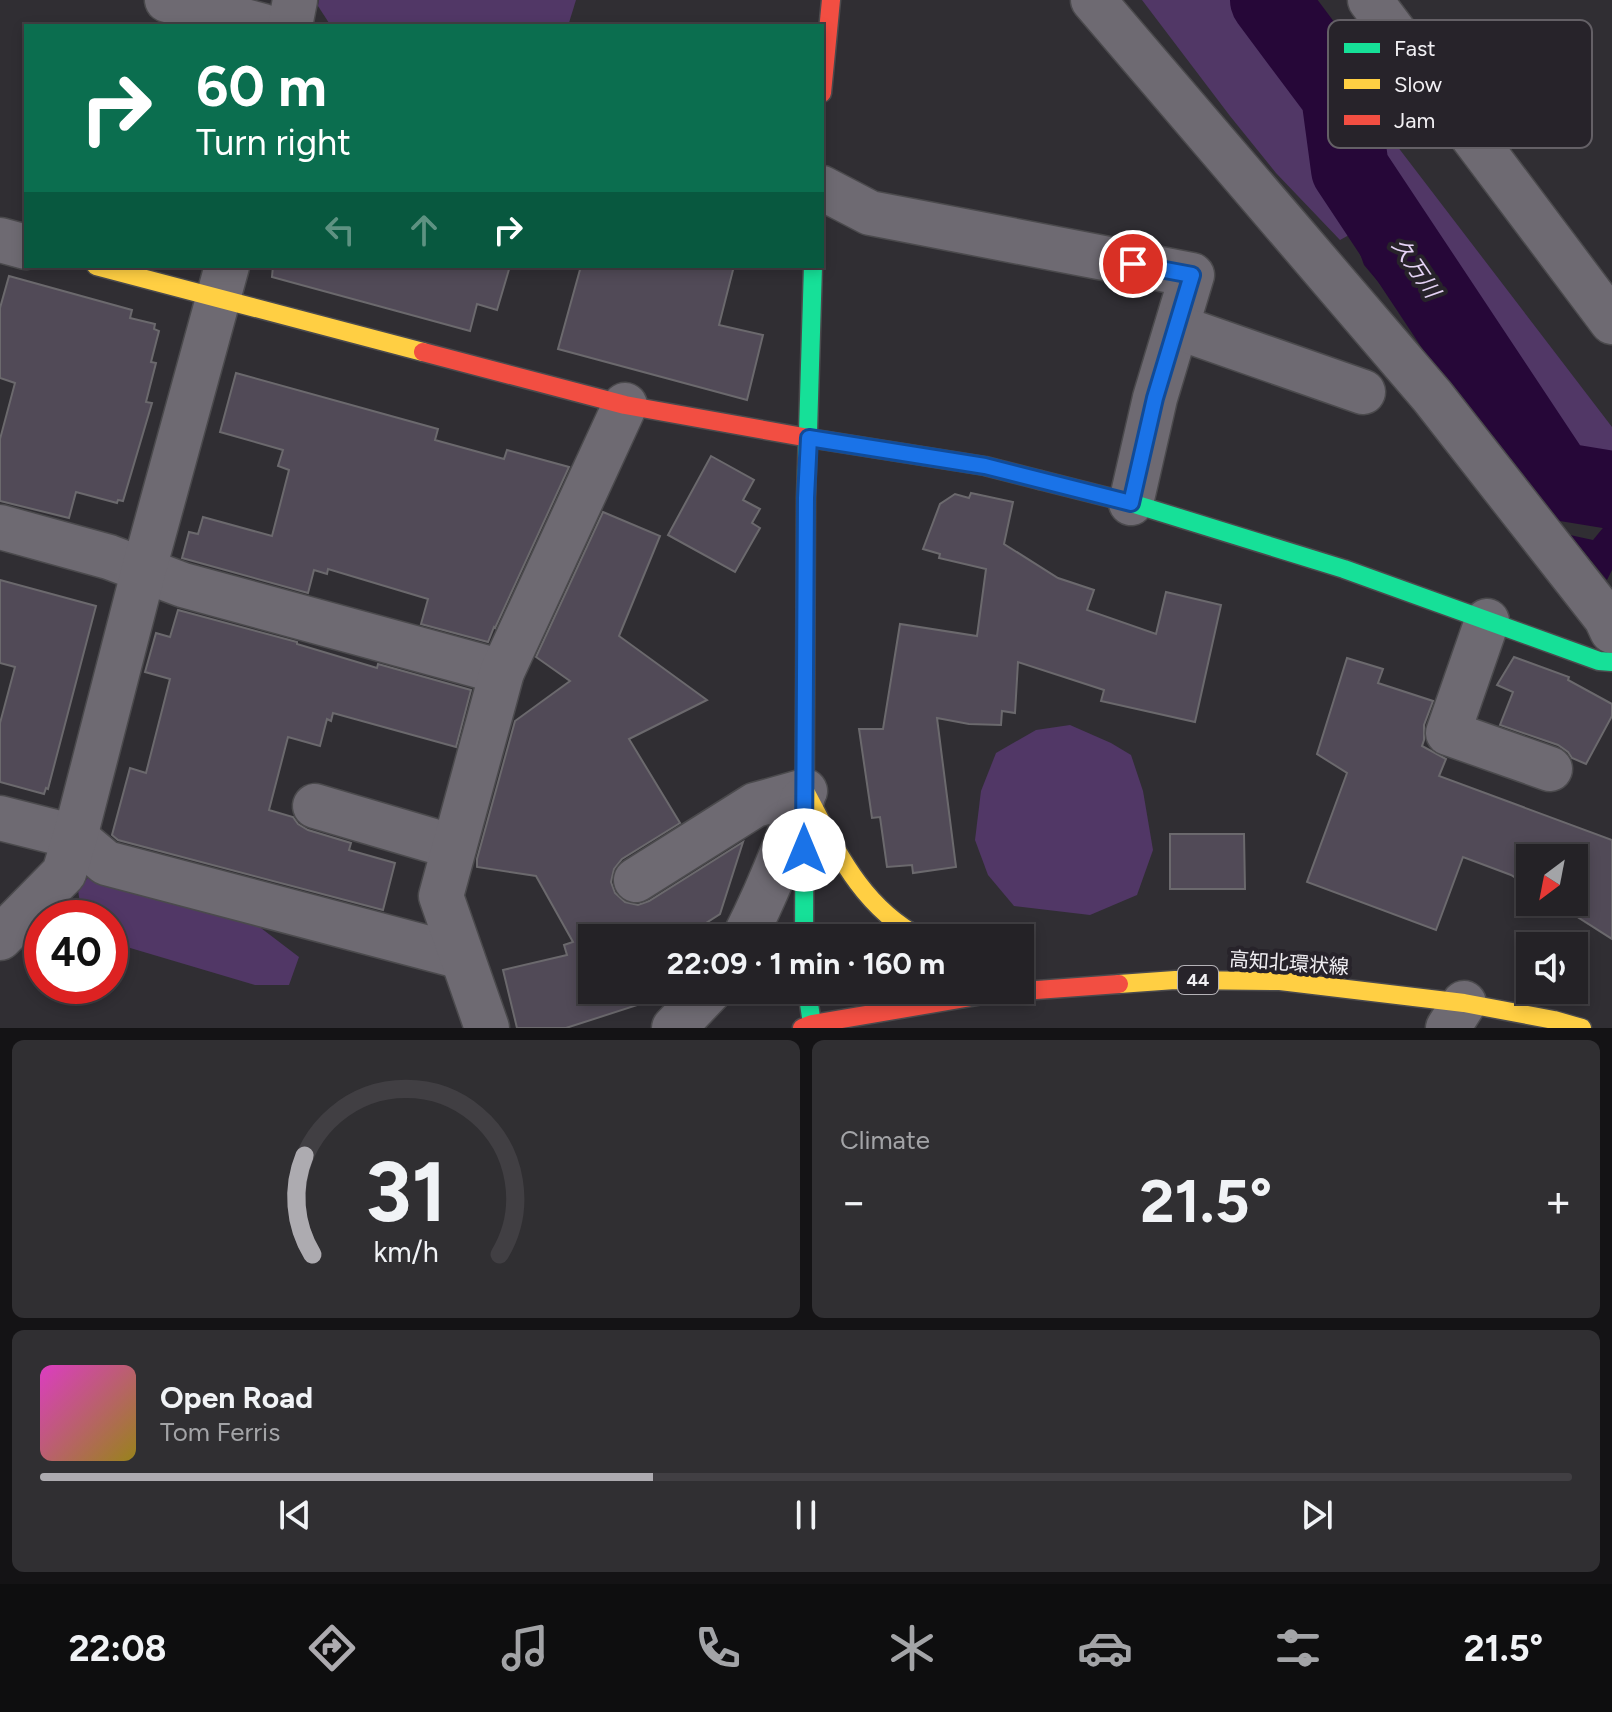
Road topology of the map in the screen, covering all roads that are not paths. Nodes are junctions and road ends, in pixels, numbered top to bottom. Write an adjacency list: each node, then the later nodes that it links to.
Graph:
1 (167, 0): 6 (street)
2 (295, 0): 8 (street)
3 (831, 0): 9 (street)
4 (1093, 0): 26 (street)
5 (1370, 0): 7 (street)
6 (251, 16)
7 (1385, 20)
8 (290, 24)
9 (824, 72)
10 (1481, 148): 17 (street)
11 (824, 189): 18 (street)
12 (0, 240): 13 (street)
13 (24, 246)
14 (111, 268): 16 (street)
15 (813, 268): 21 (street)
16 (222, 283): 20 (street); 24 (street)
17 (1612, 322)
18 (1177, 327): 19 (street); 22 (street)
19 (1363, 392)
20 (625, 405): 21 (street); 28 (street)
21 (809, 438): 22 (street); 30 (street)
22 (1131, 503): 25 (street)
23 (0, 527): 24 (street)
24 (144, 569): 28 (street); 33 (street)
25 (1487, 621): 27 (street); 29 (street)
26 (1612, 631)
27 (1612, 662)
28 (502, 672): 34 (street)
29 (1550, 769)
30 (805, 791): 35 (street); 36 (street); 37 (street); 38 (street)
31 (315, 806): 34 (street)
32 (0, 818): 33 (street)
33 (75, 837): 39 (street); 40 (street)
34 (454, 847): 40 (street)
35 (636, 880)
36 (751, 924)
37 (804, 924)
38 (897, 924)
39 (0, 938)
40 (462, 957): 46 (street)
41 (1034, 976): 42 (street)
42 (1086, 985): 44 (street, 高知北環状線 / 44); 45 (street, 高知北環状線 / 44)
43 (697, 1004): 47 (street)
44 (1456, 1016): 48 (street, 高知北環状線 / 44)
45 (809, 1018)
46 (487, 1028)
47 (674, 1028)
48 (1582, 1028)

